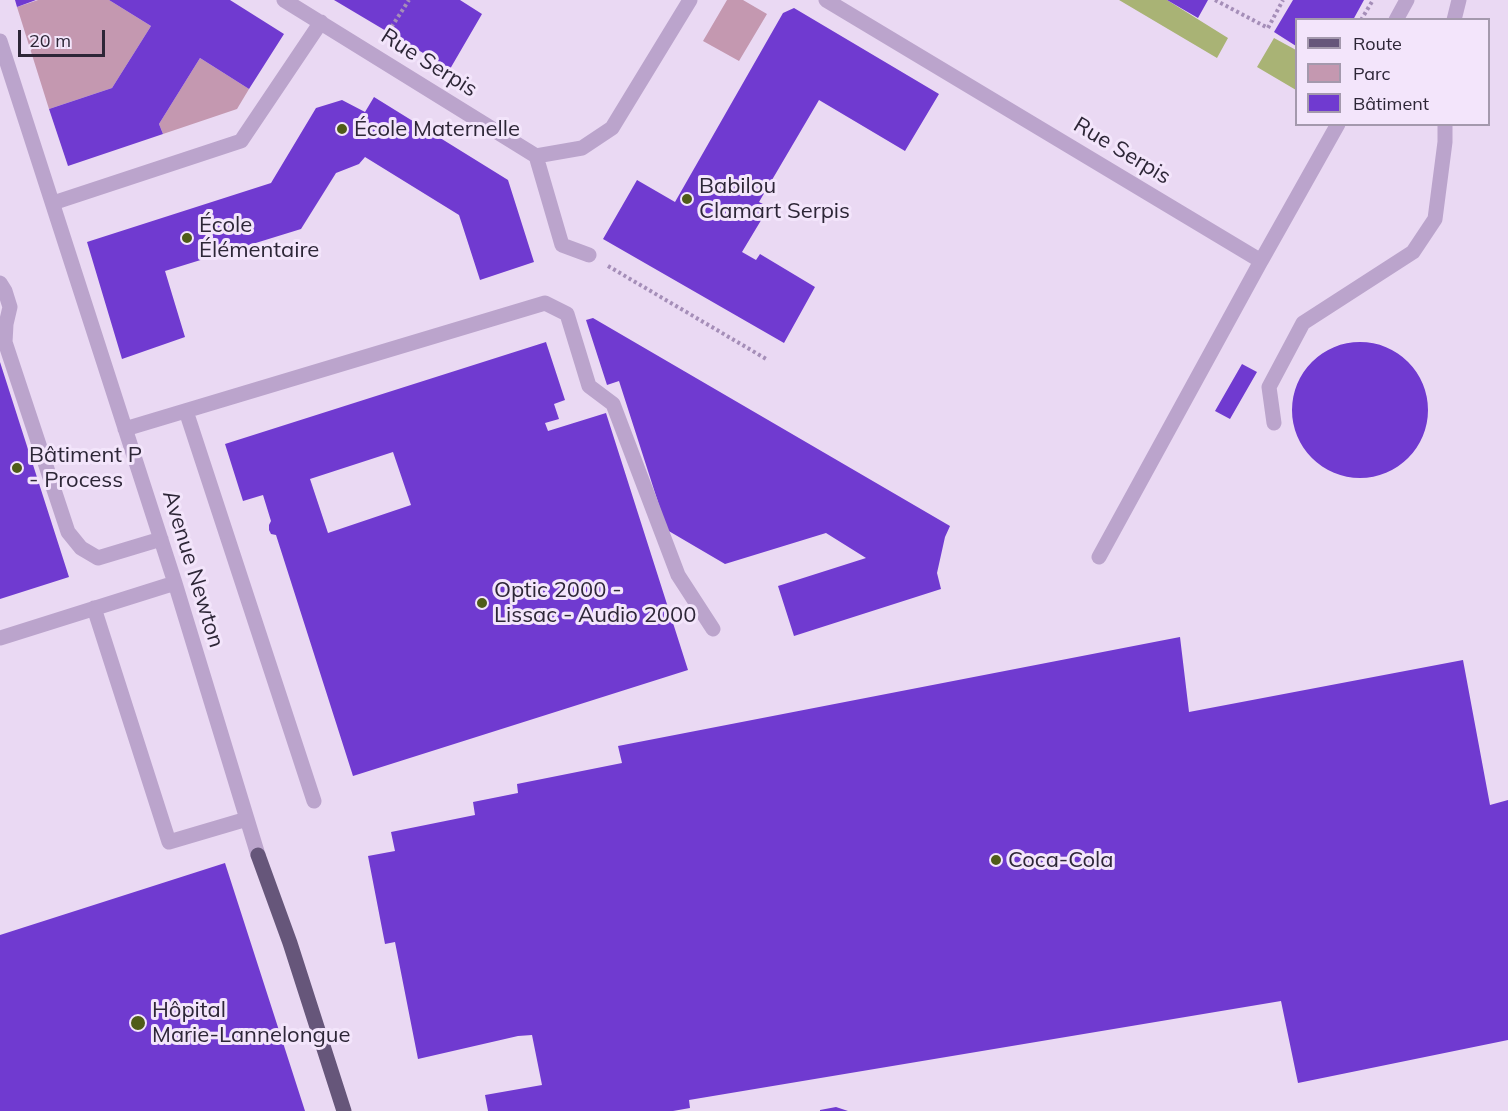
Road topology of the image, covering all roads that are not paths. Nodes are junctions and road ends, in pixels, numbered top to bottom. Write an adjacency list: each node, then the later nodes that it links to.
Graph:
1 (284, 0): 8 (street, Rue Serpis)
2 (690, 0): 12 (street)
3 (826, 0): 15 (street, Rue Serpis)
4 (1407, 0): 6 (street)
5 (1459, 0): 7 (street)
6 (1397, 18)
7 (1454, 18)
8 (321, 22): 12 (street, Rue Serpis); 13 (street)
9 (0, 41): 13 (street, Avenue Newton)
10 (1337, 126): 15 (street)
11 (1445, 126): 18 (street)
12 (536, 156): 14 (street)
13 (53, 203): 19 (street, Avenue Newton)
14 (589, 255)
15 (1261, 261): 21 (street)
16 (0, 283): 20 (street)
17 (186, 411): 19 (street); 24 (street); 26 (street)
18 (1274, 423)
19 (125, 429): 20 (street, Avenue Newton)
20 (161, 539): 22 (street, Avenue Newton)
21 (1099, 557)
22 (175, 583): 23 (street); 27 (street, Avenue Newton)
23 (94, 608): 25 (street); 27 (street)
24 (713, 629)
25 (0, 638)
26 (314, 801)
27 (247, 819): 28 (street, Avenue Newton)
28 (258, 855): 29 (main road, Avenue Newton)
29 (344, 1111)

